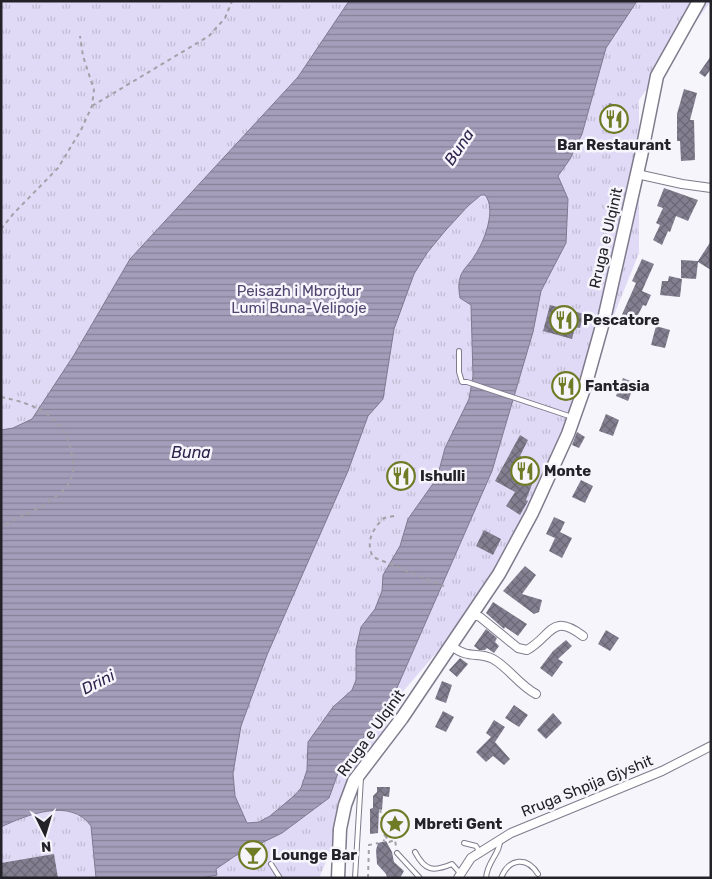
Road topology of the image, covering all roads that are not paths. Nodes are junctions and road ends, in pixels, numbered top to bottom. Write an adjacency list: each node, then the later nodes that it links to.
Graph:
1 (699, 1): 2 (main road, Rruga e Ulqinit)
2 (637, 174): 3 (street); 5 (main road, Rruga e Ulqinit)
3 (711, 188)
4 (459, 351): 5 (lane)
5 (574, 418): 6 (main road, Rruga e Ulqinit)
6 (473, 615): 7 (street); 8 (main road, Rruga e Ulqinit)
7 (583, 636)
8 (452, 646): 9 (street); 11 (main road, Rruga e Ulqinit)
9 (536, 694)
10 (711, 746): 12 (street, Rruga Shpija Gjyshit)
11 (362, 769): 21 (main road, Rruga e Ulqinit); 22 (lane)
12 (500, 839): 14 (street, Rruga Shpija Gjyshit); 24 (lane)
13 (464, 843): 14 (lane)
14 (479, 851): 19 (street, Rruga Shpija Gjyshit)
15 (415, 852): 19 (lane)
16 (397, 853): 23 (lane)
17 (271, 864): 20 (lane)
18 (538, 874): 25 (lane)
19 (459, 876)
20 (280, 878)
21 (338, 878)
22 (355, 878)
23 (420, 878)
24 (486, 878)
25 (500, 878)

